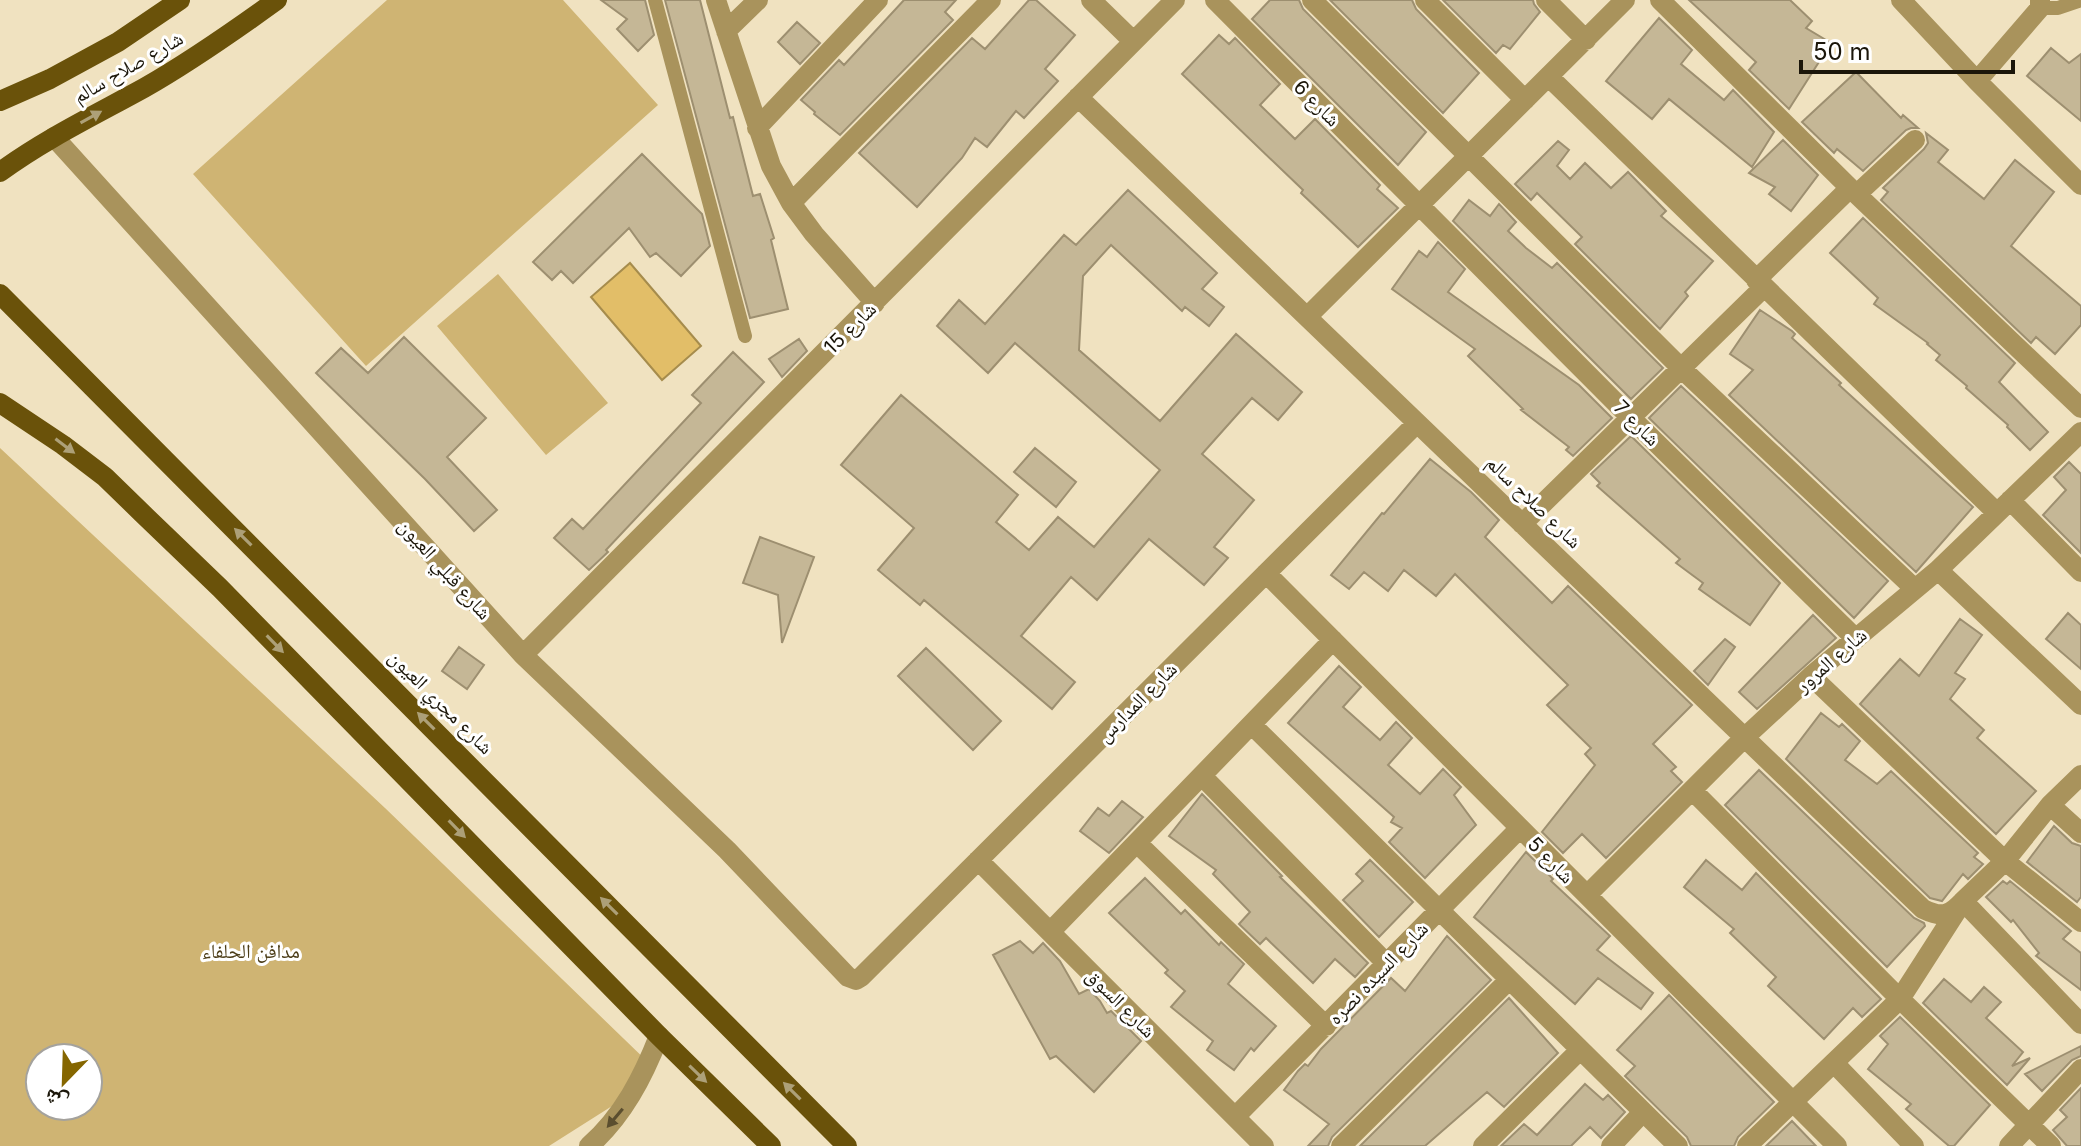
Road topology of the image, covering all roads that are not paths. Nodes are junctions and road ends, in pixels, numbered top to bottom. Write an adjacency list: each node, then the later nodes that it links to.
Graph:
1 (180, 0): 26 (main road, شارع صلاح سالم)
2 (277, 0): 28 (main road, شارع صلاح سالم, one-way to 2)
3 (655, 0): 40 (lane)
4 (716, 0): 19 (street)
5 (758, 0): 19 (street)
6 (878, 0): 27 (street)
7 (991, 0): 34 (street)
8 (1091, 0): 21 (street)
9 (1175, 0): 21 (street, شارع 15)
10 (1215, 0): 35 (street, شارع 6)
11 (1312, 0): 30 (street)
12 (1425, 0): 25 (street)
13 (1546, 0): 20 (street)
14 (1625, 0): 20 (street)
15 (1660, 0): 33 (street)
16 (1901, 0): 23 (street)
17 (2081, 0): 18 (lane)
18 (2040, 4): 23 (street)
19 (726, 31): 27 (street)
20 (1586, 40): 22 (street)
21 (1133, 41): 24 (street, شارع 15)
22 (1549, 77): 25 (street); 36 (street)
23 (1977, 81): 32 (street)
24 (1078, 97): 38 (street, شارع 15); 39 (street, شارع صلاح سالم)
25 (1525, 100): 30 (street)
26 (0, 101)
27 (757, 128): 34 (street)
28 (54, 137): 31 (main road, شارع صلاح سالم); 55 (street, شارع قبلي العيون)
29 (1915, 140): 33 (street)
30 (1469, 155): 35 (street); 41 (street)
31 (0, 172)
32 (2081, 185)
33 (1854, 191): 36 (street); 43 (street)
34 (791, 203): 38 (street)
35 (1419, 206): 39 (street); 44 (street, شارع 7)
36 (1760, 283): 41 (street); 47 (street)
37 (0, 294): 90 (main road, شارع مجري العيون, one-way to 37)
38 (875, 303): 55 (street, شارع 15)
39 (1307, 317): 45 (street, شارع صلاح سالم)
40 (745, 336)
41 (1681, 368): 44 (street); 52 (street)
42 (0, 403): 80 (main road, one-way to 80)
43 (2081, 408)
44 (1630, 417): 48 (street); 53 (street, شارع 7)
45 (1417, 423): 48 (street, شارع صلاح سالم); 51 (street, شارع المدارس)
46 (2076, 444): 47 (street, شارع المرور)
47 (2003, 506): 49 (street, شارع المرور); 50 (street)
48 (1522, 524): 59 (street, شارع صلاح سالم)
49 (1938, 570): 52 (street, شارع المرور); 57 (street)
50 (2081, 572)
51 (1266, 573): 54 (street, شارع 5); 67 (street, شارع المدارس)
52 (1915, 589): 53 (street, شارع المرور)
53 (1856, 639): 56 (street, شارع المرور)
54 (1333, 640): 58 (street); 64 (street, شارع 5)
55 (523, 655): 75 (street, شارع قبلي العيون)
56 (1811, 676): 59 (street, شارع المرور); 68 (street)
57 (2081, 705)
58 (1252, 725): 61 (street); 71 (street)
59 (1744, 738): 62 (street, شارع المرور); 70 (street, شارع صلاح سالم)
60 (2081, 775): 63 (street)
61 (1202, 776): 66 (street); 74 (street)
62 (1692, 790): 69 (street, شارع المرور); 77 (street)
63 (2050, 805): 65 (street); 68 (street)
64 (1520, 828): 69 (street, شارع 5); 71 (street, شارع السيده نصره)
65 (2081, 833)
66 (1137, 843): 73 (street); 79 (street)
67 (978, 860): 73 (street, شارع السوق); 75 (street, شارع المدارس)
68 (2005, 861): 70 (street); 72 (street)
69 (1587, 895): 84 (street, شارع 5)
70 (1963, 901): 77 (street); 78 (street)
71 (1439, 910): 74 (street, شارع السيده نصره); 76 (street)
72 (2081, 922)
73 (1050, 932): 86 (street, شارع السوق)
74 (1387, 964): 79 (street, شارع السيده نصره)
75 (856, 980)
76 (1509, 980): 81 (street); 92 (street)
77 (1900, 999): 82 (street); 87 (street)
78 (2081, 1024)
79 (1326, 1026): 86 (street, شارع السيده نصره)
80 (659, 1036): 88 (street, one-way to 88); 89 (main road, one-way to 89)
81 (1580, 1050): 85 (street); 93 (street)
82 (1834, 1063): 84 (street); 98 (street)
83 (2081, 1069): 87 (street)
84 (1793, 1102): 96 (street); 97 (street, شارع 5)
85 (1643, 1112): 94 (street); 95 (street)
86 (1235, 1117): 91 (street, شارع السوق)
87 (2029, 1123): 99 (street); 100 (street)
88 (589, 1146)
89 (771, 1146)
90 (847, 1146)
91 (1264, 1146)
92 (1341, 1146)
93 (1483, 1146)
94 (1611, 1146)
95 (1678, 1146)
96 (1747, 1146)
97 (1837, 1146)
98 (1914, 1146)
99 (2009, 1146)
100 (2051, 1146)

